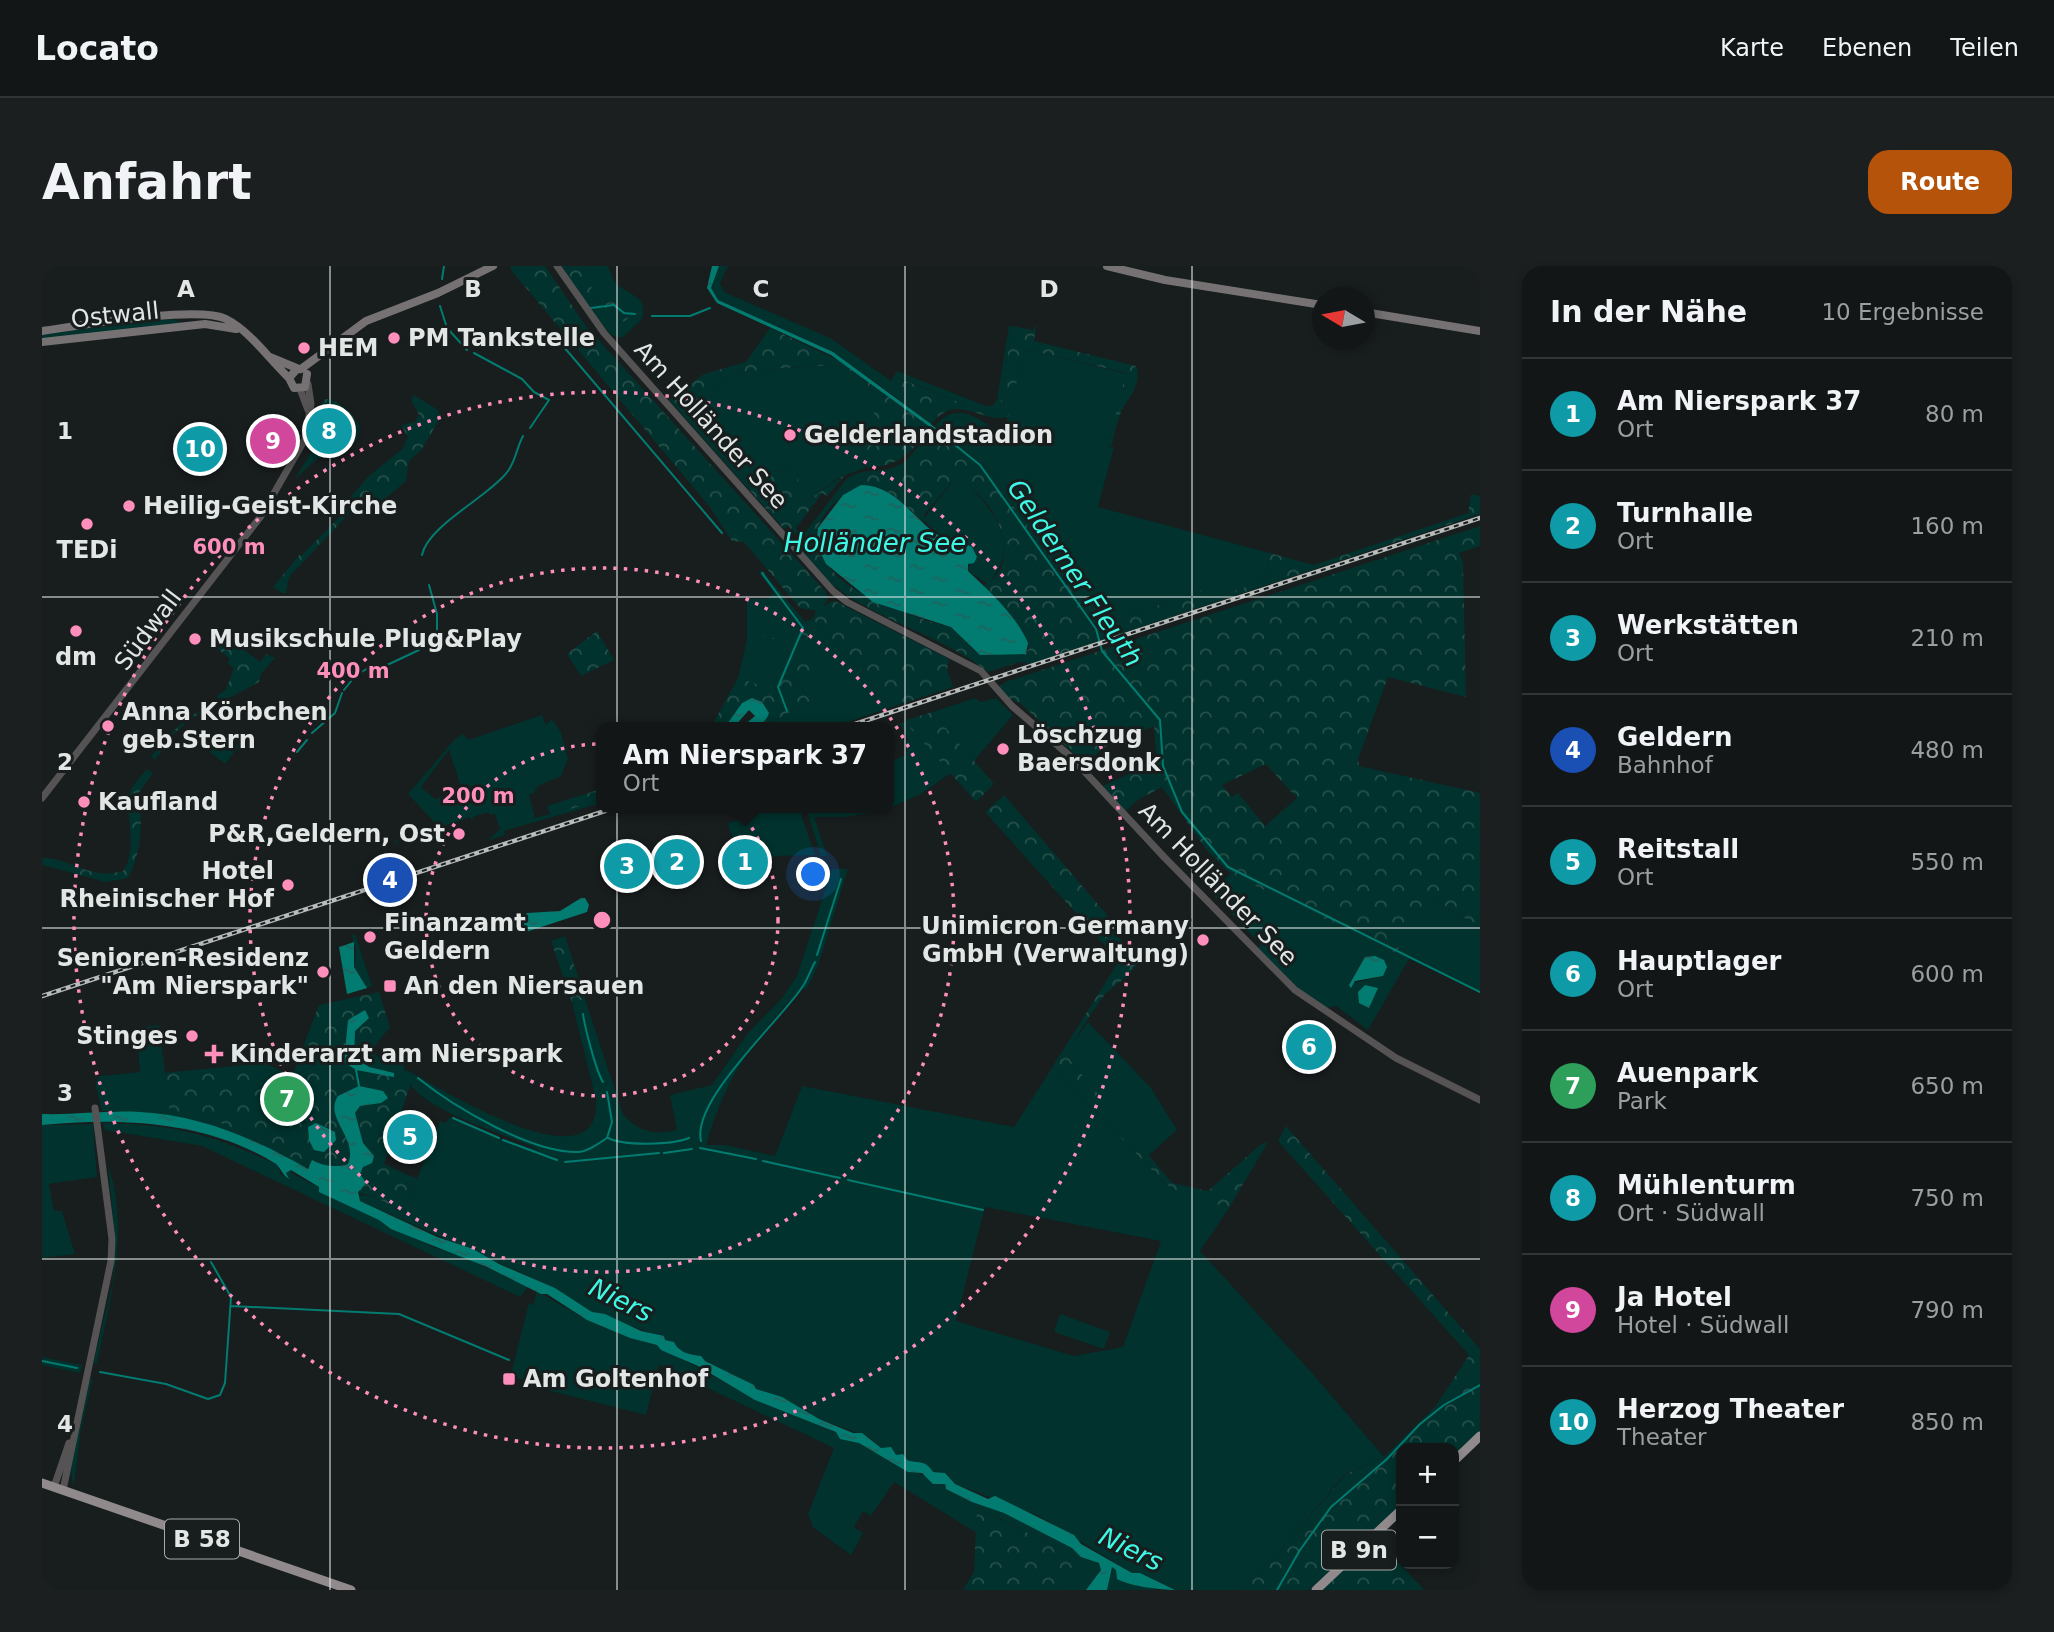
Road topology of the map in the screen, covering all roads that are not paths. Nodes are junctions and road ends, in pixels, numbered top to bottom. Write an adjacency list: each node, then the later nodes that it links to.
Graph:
1 (493, 266): 13 (main road)
2 (1107, 266): 4 (main road)
3 (557, 268): 16 (street, Am Holländer See)
4 (1312, 303)
5 (1375, 314): 10 (main road)
6 (186, 315): 7 (main road, Ostwall); 8 (main road, Ostwall); 9 (main road, Ostwall)
7 (192, 325): 9 (main road, Ostwall); 11 (main road, Ostwall)
8 (42, 331)
9 (242, 331): 12 (main road, Ostwall)
10 (1480, 331)
11 (42, 342)
12 (270, 357): 13 (main road, Ostwall); 14 (main road, Ostwall)
13 (302, 377): 14 (main road); 14 (main road, Ostwall); 15 (street, Südwall)
14 (289, 378)
15 (42, 798)
16 (1480, 1100)
17 (95, 1108): 21 (street)
18 (1480, 1437): 19 (main road)
19 (1459, 1456)
20 (42, 1483): 21 (main road, B 58)
21 (58, 1489): 23 (main road, B 58)
22 (1396, 1515): 24 (main road, B 9n)
23 (351, 1590)
24 (1316, 1590)

